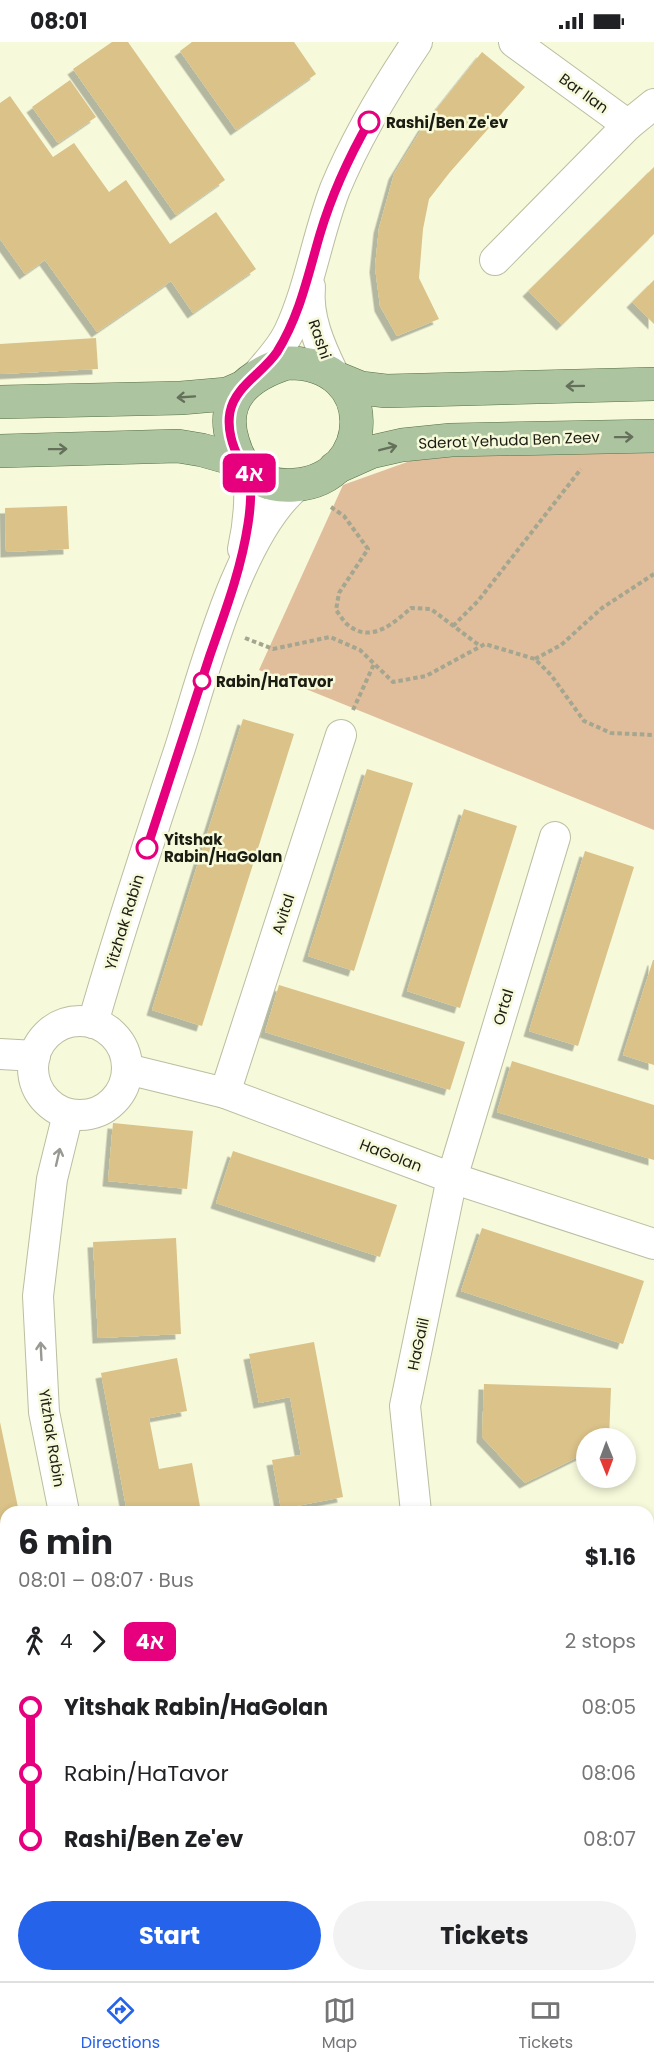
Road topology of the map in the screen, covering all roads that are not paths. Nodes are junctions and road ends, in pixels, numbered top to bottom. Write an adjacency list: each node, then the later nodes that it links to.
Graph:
1 (417, 42): 6 (street, Rashi)
2 (514, 42): 4 (street, Bar Ilan)
3 (654, 104): 4 (street)
4 (628, 125): 5 (street)
5 (495, 260)
6 (311, 269): 7 (street, Rashi); 8 (street, Rashi)
7 (336, 376): 8 (main road); 9 (main road, one-way to 7); 14 (main road)
8 (250, 382): 10 (main road, one-way to 10); 13 (main road)
9 (654, 384)
10 (0, 402)
11 (654, 436): 14 (main road, Sderot Yehuda Ben Zeev, one-way to 11)
12 (0, 451): 13 (main road, one-way to 13)
13 (244, 466): 15 (main road); 16 (street, Yitzhak Rabin)
14 (333, 469): 15 (main road)
15 (298, 484): 16 (street, Yitzhak Rabin)
16 (236, 581): 19 (street, Yitzhak Rabin)
17 (341, 735): 23 (street, Avital)
18 (555, 837): 25 (street, Ortal)
19 (93, 1023): 21 (street); 22 (street)
20 (0, 1054): 21 (street)
21 (35, 1056): 24 (street)
22 (127, 1069): 23 (street, HaGolan); 24 (street)
23 (225, 1092): 25 (street, HaGolan)
24 (68, 1114): 27 (street, Yitzhak Rabin, one-way to 24)
25 (452, 1178): 26 (street, HaGolan); 28 (street, HaGalil)
26 (654, 1244)
27 (63, 1506)
28 (415, 1506)

